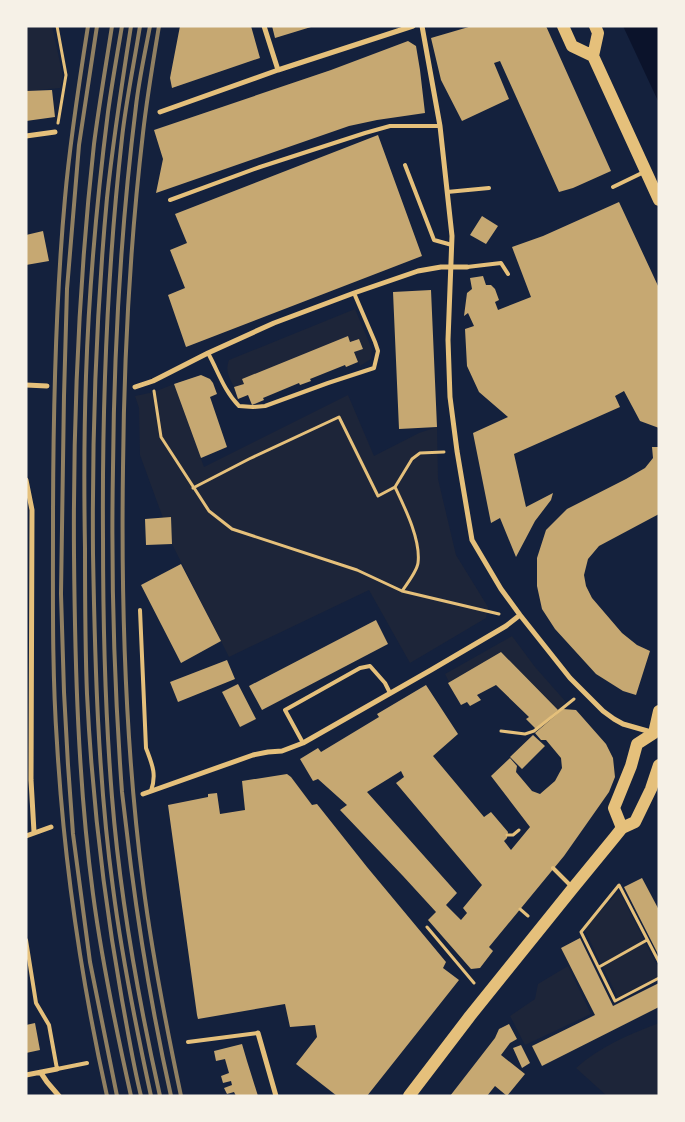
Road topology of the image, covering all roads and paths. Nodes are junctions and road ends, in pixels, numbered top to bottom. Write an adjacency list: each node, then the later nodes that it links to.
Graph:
1 (57, 26): 10 (path)
2 (264, 26): 8 (street)
3 (413, 26): 8 (street)
4 (422, 26): 11 (street)
5 (563, 26): 7 (main road)
6 (595, 26): 7 (main road)
7 (593, 56): 15 (main road)
8 (278, 70): 9 (street)
9 (160, 112)
10 (57, 124)
11 (440, 126): 18 (street); 19 (lane)
12 (55, 132): 13 (street)
13 (26, 136)
14 (405, 165): 21 (lane)
15 (646, 171): 16 (lane); 20 (main road)
16 (613, 187)
17 (489, 188): 18 (lane)
18 (447, 192): 21 (street)
19 (170, 200)
20 (659, 200)
21 (452, 245): 22 (street)
22 (452, 266): 23 (street); 25 (street); 38 (street)
23 (467, 267): 24 (lane)
24 (508, 274)
25 (354, 293): 26 (street); 26 (lane)
26 (208, 353): 27 (street)
27 (153, 381): 30 (street); 33 (path)
28 (26, 385): 29 (street)
29 (47, 386)
30 (135, 387)
31 (444, 452): 34 (path)
32 (26, 480): 51 (street)
33 (193, 488): 34 (path); 35 (path)
34 (395, 488): 35 (path)
35 (402, 591): 37 (path)
36 (140, 610): 46 (lane)
37 (499, 614)
38 (520, 615): 39 (street); 43 (street)
39 (390, 693): 44 (street); 44 (lane)
40 (574, 699): 42 (path)
41 (659, 712): 43 (main road)
42 (501, 731)
43 (656, 737): 49 (main road)
44 (303, 743): 46 (street)
45 (659, 765): 49 (main road)
46 (151, 791): 47 (street)
47 (143, 794)
48 (51, 827): 51 (street)
49 (622, 828): 55 (main road)
50 (519, 830): 52 (path)
51 (34, 832): 53 (street)
52 (507, 835)
53 (26, 836)
54 (553, 868): 55 (lane)
55 (573, 888): 73 (main road)
56 (520, 909): 57 (path)
57 (528, 916)
58 (427, 927): 64 (path)
59 (26, 940): 68 (lane)
60 (647, 940): 61 (path); 62 (path); 62 (path)
61 (659, 962)
62 (599, 967): 63 (path)
63 (659, 978)
64 (474, 983)
65 (258, 1033): 66 (lane); 72 (street)
66 (188, 1042)
67 (87, 1063): 68 (lane)
68 (58, 1069): 69 (street)
69 (41, 1073): 70 (street); 71 (street)
70 (26, 1075)
71 (59, 1096)
72 (276, 1096)
73 (409, 1096)

